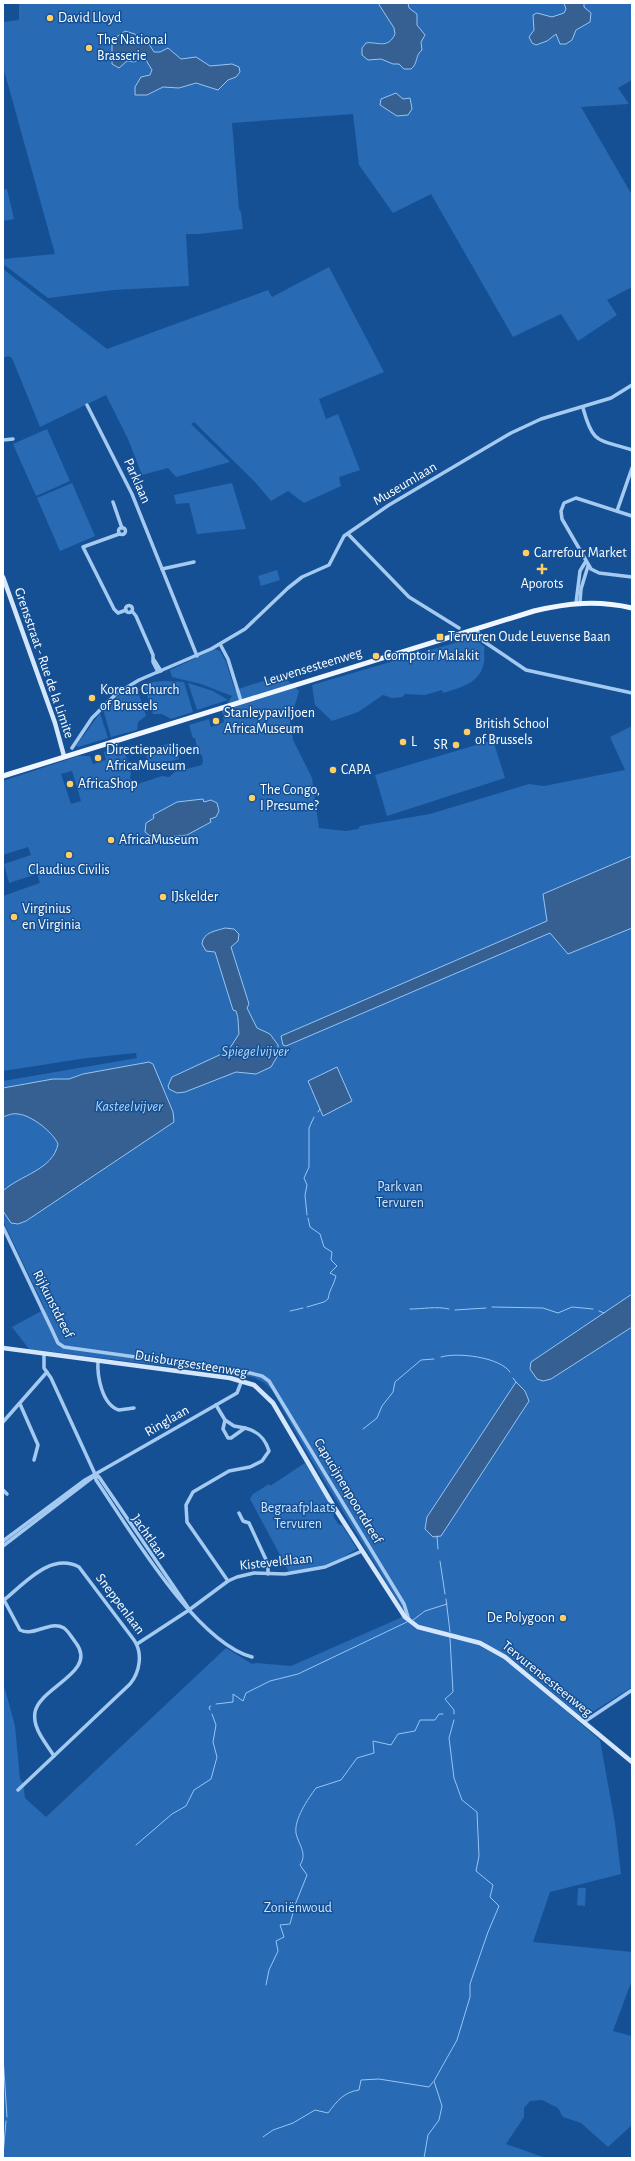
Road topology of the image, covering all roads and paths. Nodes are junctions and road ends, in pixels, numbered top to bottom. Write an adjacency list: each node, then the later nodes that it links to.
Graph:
1 (632, 385): 3 (street, Museumlaan)
2 (87, 405): 15 (street, Parklaan)
3 (583, 408): 6 (street); 11 (street, Museumlaan)
4 (13, 439): 5 (street)
5 (3, 440)
6 (632, 450)
7 (632, 468): 9 (street)
8 (113, 502): 24 (street)
9 (617, 511): 10 (street); 12 (street)
10 (632, 516)
11 (348, 534): 20 (street); 22 (street, Museumlaan)
12 (586, 561): 14 (street); 18 (street)
13 (194, 562): 15 (street)
14 (588, 566): 16 (street); 18 (street)
15 (162, 569): 23 (street, Parklaan)
16 (632, 577)
17 (3, 578): 28 (street, Grensstraat - Rue de la Limite)
18 (578, 602): 19 (main road, Leuvensesteenweg); 21 (main road, Leuvensesteenweg)
19 (632, 608)
20 (459, 628)
21 (476, 629): 25 (street); 26 (main road, Leuvensesteenweg)
22 (220, 644): 23 (street, Museumlaan); 26 (street)
23 (197, 656): 24 (street, Museumlaan)
24 (159, 671): 27 (street, Museumlaan)
25 (632, 692)
26 (241, 701): 28 (main road, Leuvensesteenweg)
27 (72, 748)
28 (64, 756): 29 (main road, Leuvensesteenweg)
29 (3, 776)
30 (3, 1227): 35 (street, Rijkunstdreef)
31 (3, 1348): 32 (street, Duisburgsesteenweg)
32 (44, 1354): 33 (street, Duisburgsesteenweg); 34 (street, Jachtlaan)
33 (98, 1361): 36 (street, Duisburgsesteenweg); 39 (street)
34 (47, 1372): 37 (street); 44 (street, Jachtlaan)
35 (262, 1376): 55 (street, Capucijnenpoortdreef)
36 (242, 1380): 38 (street, Ringlaan); 50 (street, Duisburgsesteenweg)
37 (20, 1404): 41 (street); 43 (street)
38 (216, 1405): 40 (street); 44 (street, Ringlaan)
39 (134, 1408)
40 (224, 1420): 42 (street); 42 (street)
41 (3, 1422)
42 (245, 1428): 52 (street)
43 (34, 1460)
44 (95, 1474): 48 (street, Ringlaan); 49 (street, Ringlaan); 54 (street, Jachtlaan)
45 (3, 1490): 46 (street)
46 (8, 1494)
47 (239, 1513): 51 (street)
48 (3, 1541)
49 (3, 1546)
50 (362, 1551): 51 (street, Kisteveldlaan); 55 (street, Duisburgsesteenweg)
51 (268, 1574): 52 (street, Kisteveldlaan)
52 (228, 1581): 54 (street, Kisteveldlaan)
53 (4, 1598): 57 (street, Sneppenlaan); 61 (street)
54 (189, 1610): 57 (street, Kisteveldlaan); 58 (street, Jachtlaan)
55 (409, 1621): 56 (street, Duisburgsesteenweg)
56 (415, 1625): 60 (street, Tervurensesteenweg)
57 (137, 1644): 61 (street, Sneppenlaan)
58 (252, 1658)
59 (632, 1690): 60 (street)
60 (584, 1722): 62 (street, Tervurensesteenweg)
61 (54, 1756): 63 (street, Sneppenlaan)
62 (632, 1762)
63 (18, 1790)

